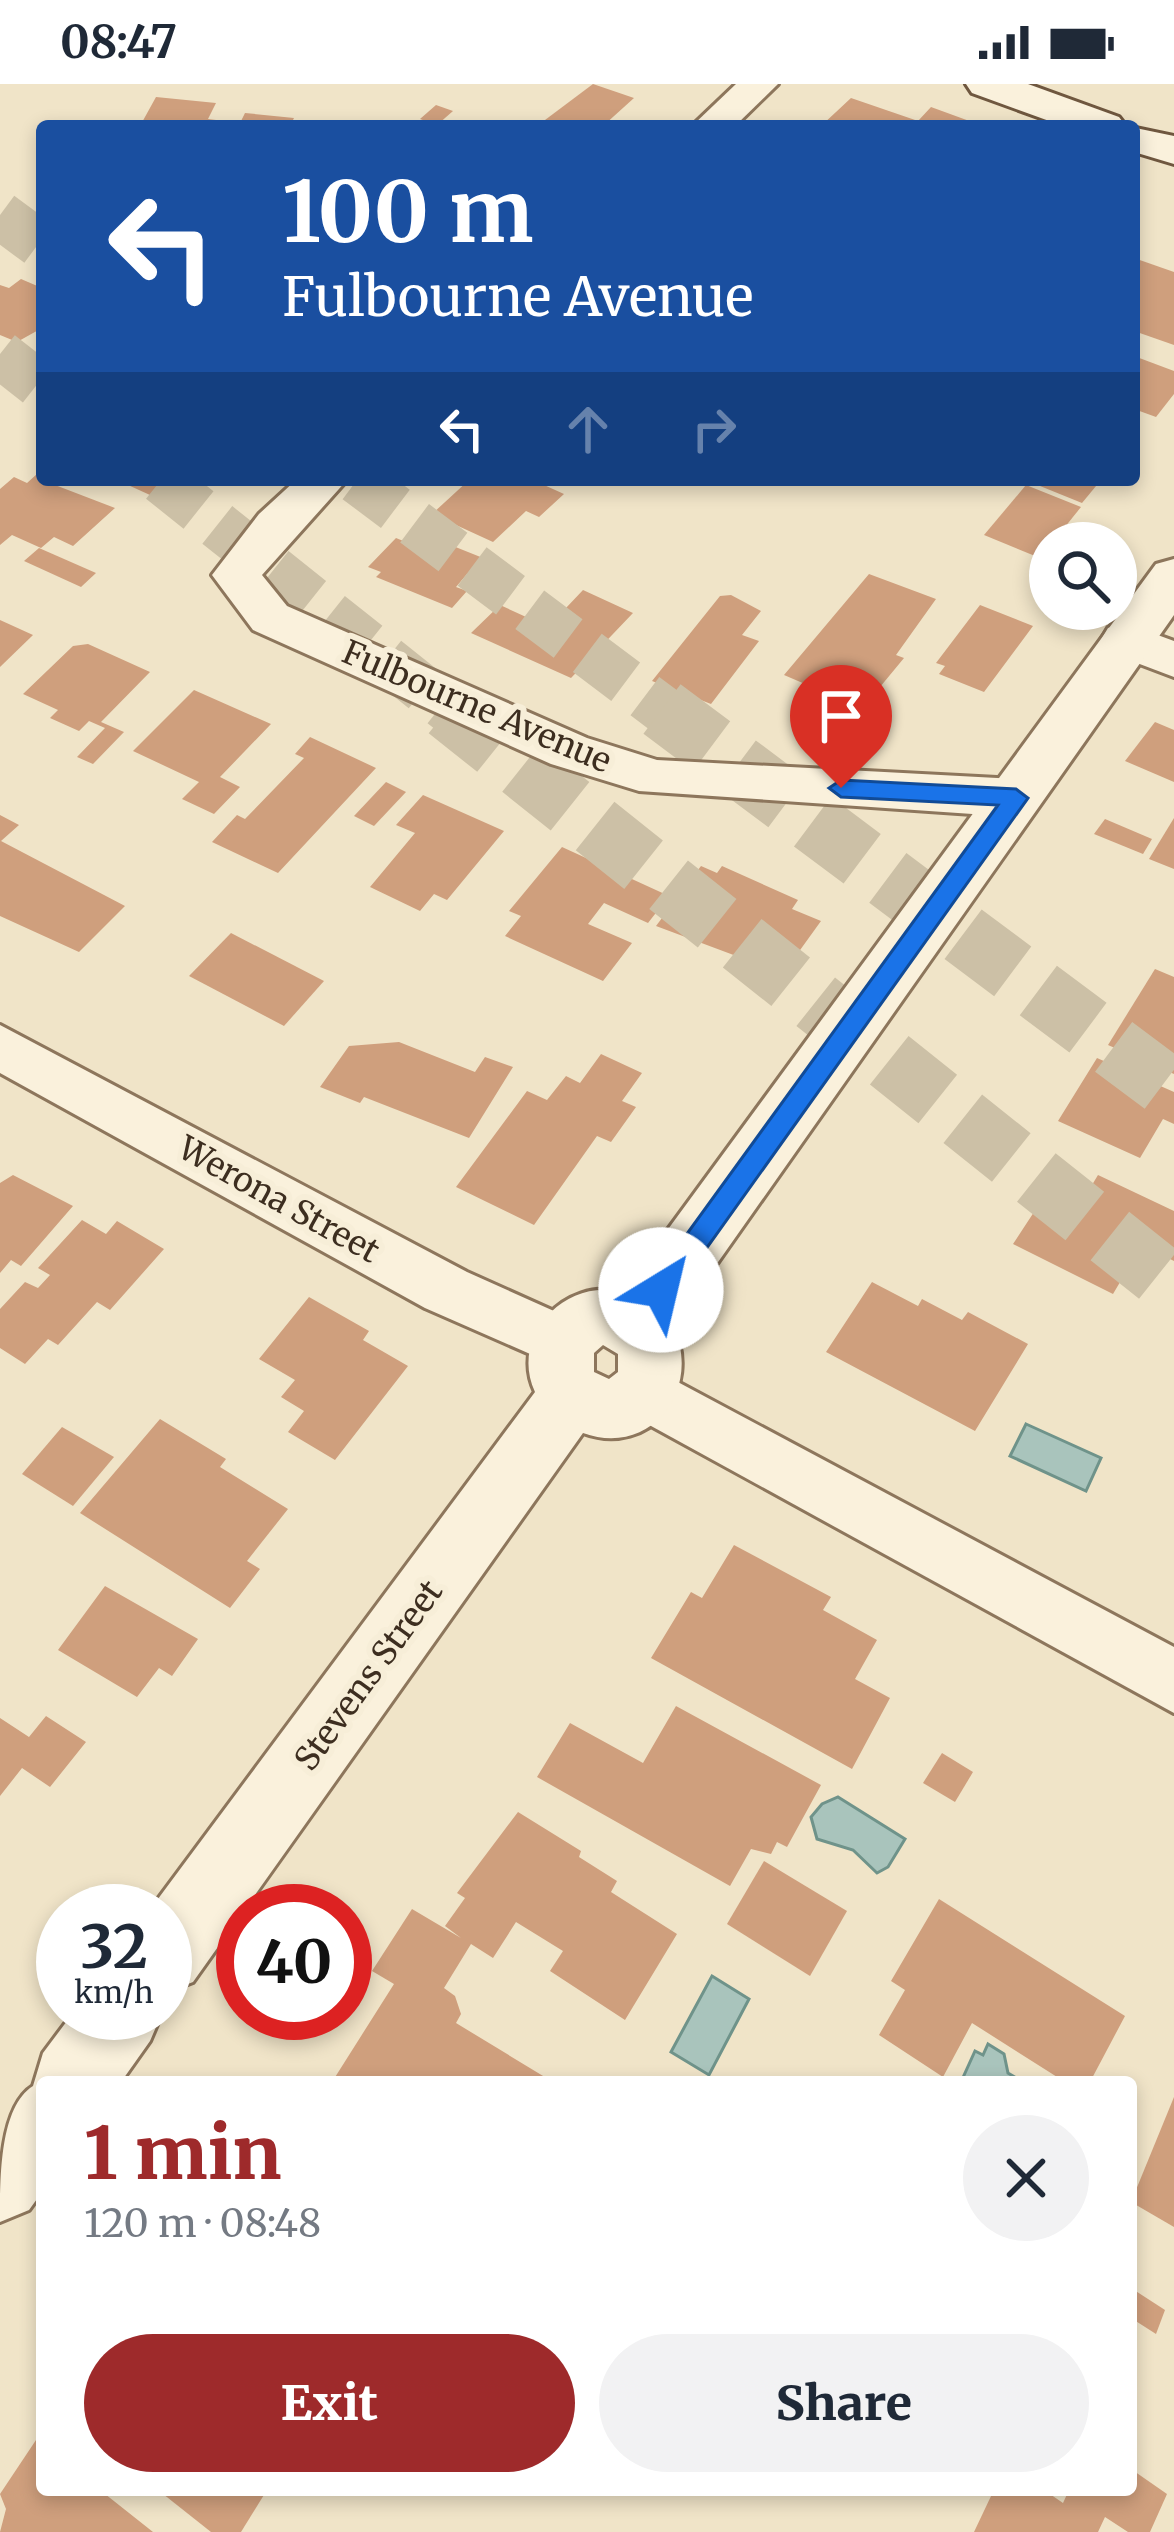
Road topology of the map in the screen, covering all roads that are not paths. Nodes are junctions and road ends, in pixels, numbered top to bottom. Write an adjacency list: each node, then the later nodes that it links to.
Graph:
1 (759, 84): 3 (street)
2 (987, 84): 4 (street)
3 (719, 120)
4 (1086, 120)
5 (1140, 139): 6 (street)
6 (1174, 152)
7 (317, 486): 10 (street, Fulbourne Avenue)
8 (1174, 576): 9 (street)
9 (1149, 650): 10 (street)
10 (1016, 798): 12 (street)
11 (0, 1047): 13 (street, Werona Street)
12 (639, 1359): 13 (street); 14 (street)
13 (567, 1369): 15 (street, Stevens Street)
14 (1174, 1682)
15 (192, 1915)
16 (102, 2040): 17 (street)
17 (76, 2076)
18 (36, 2131): 19 (street)
19 (0, 2181)

